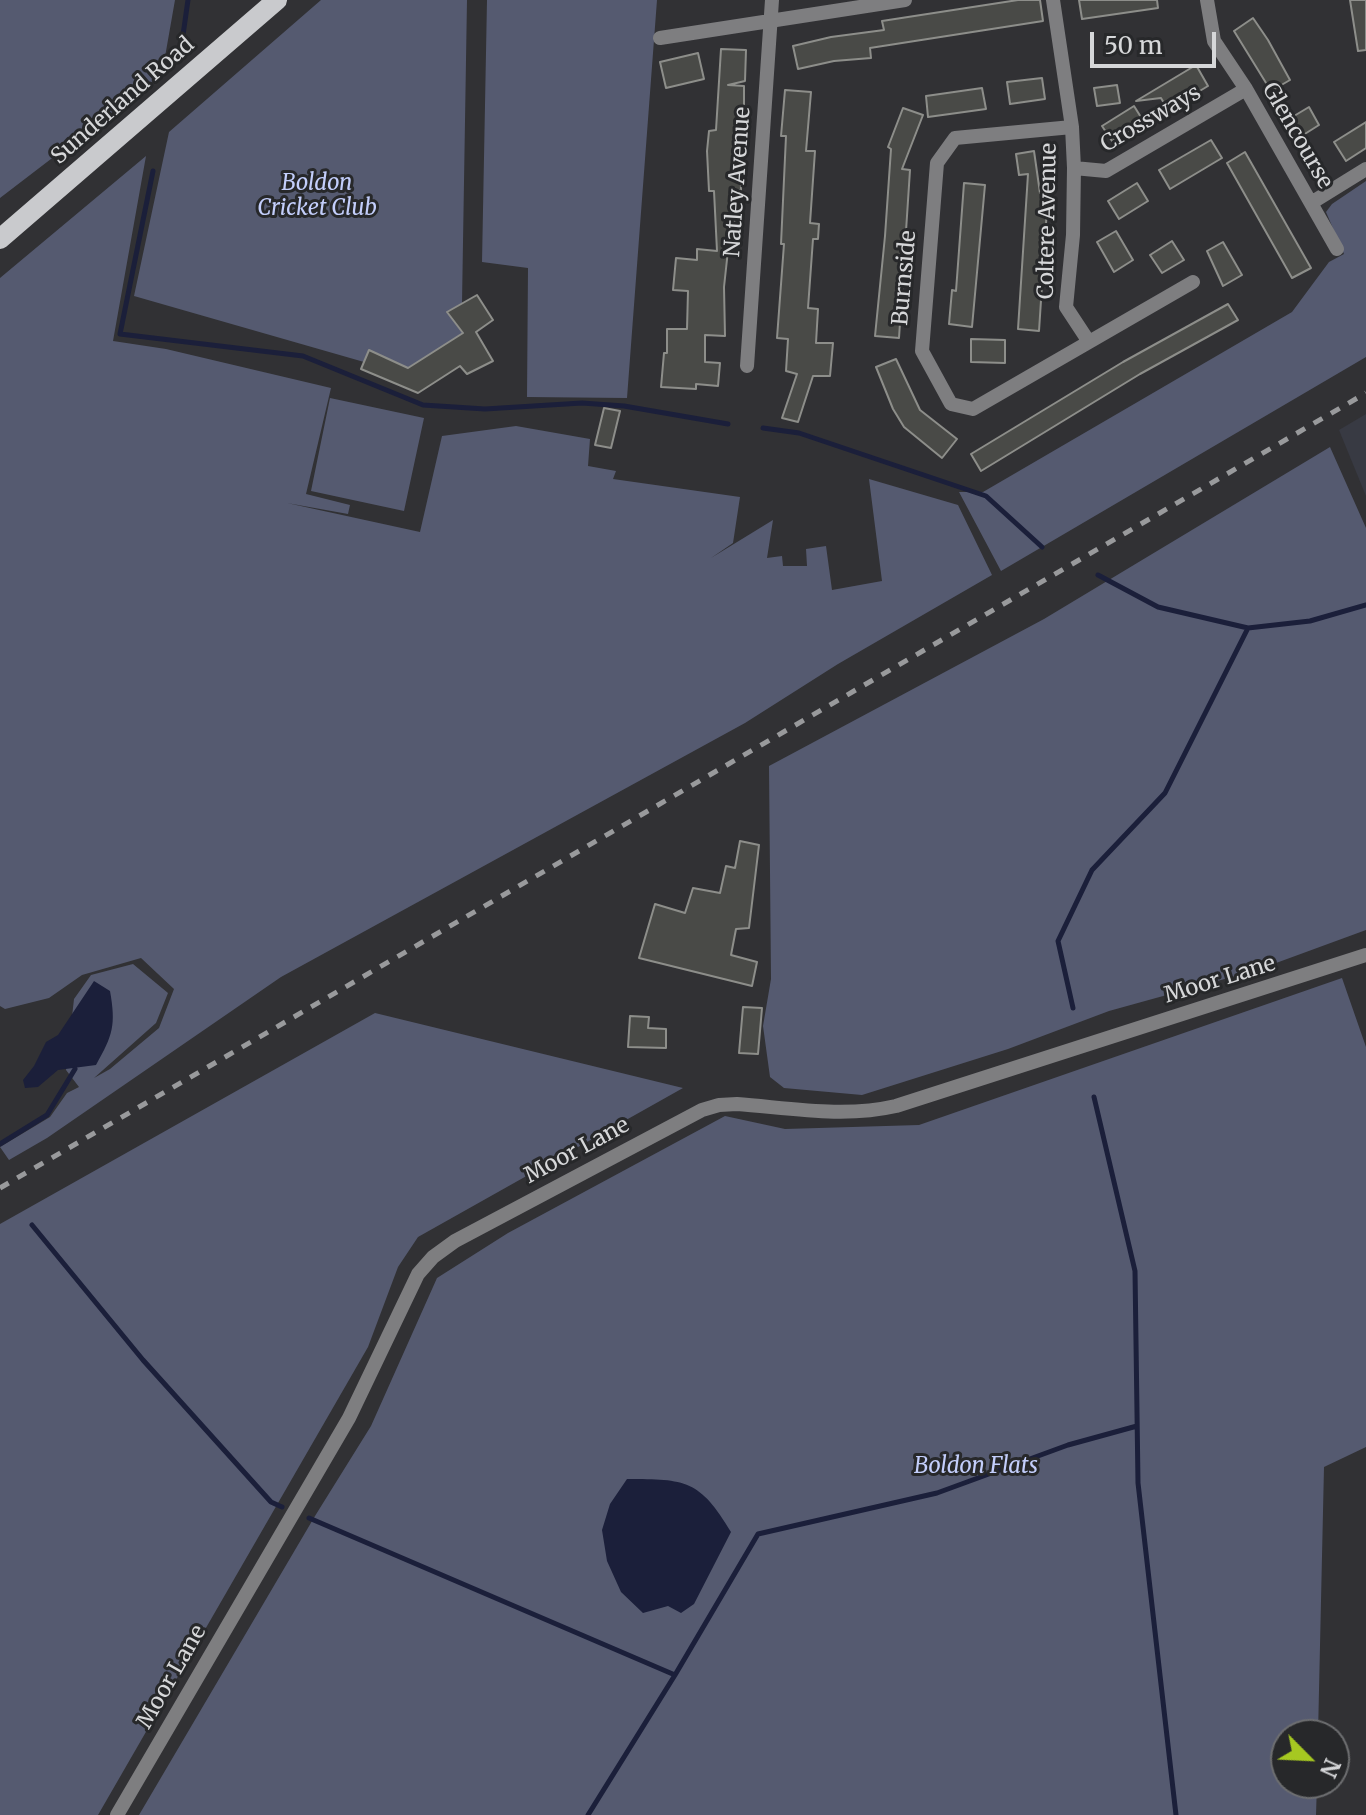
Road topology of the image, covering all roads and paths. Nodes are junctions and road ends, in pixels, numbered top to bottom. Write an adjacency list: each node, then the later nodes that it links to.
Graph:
1 (277, 0): 13 (main road, Sunderland Road)
2 (772, 0): 6 (street, Natley Avenue)
3 (905, 0): 6 (street)
4 (1053, 0): 9 (street, Coltere Avenue)
5 (1207, 0): 8 (street, Glencourse)
6 (770, 21): 7 (street); 17 (street, Natley Avenue)
7 (660, 38)
8 (1246, 89): 10 (street, Crossways); 12 (street, Glencourse)
9 (1072, 127): 10 (street, Coltere Avenue); 16 (street, Burnside)
10 (1074, 168): 16 (street, Coltere Avenue)
11 (1366, 169): 12 (street)
12 (1311, 203): 14 (street, Glencourse)
13 (0, 239)
14 (1337, 249)
15 (1193, 282): 16 (street, Burnside)
16 (1089, 342)
17 (747, 366)
18 (1366, 955): 19 (street, Moor Lane)
19 (117, 1815)

